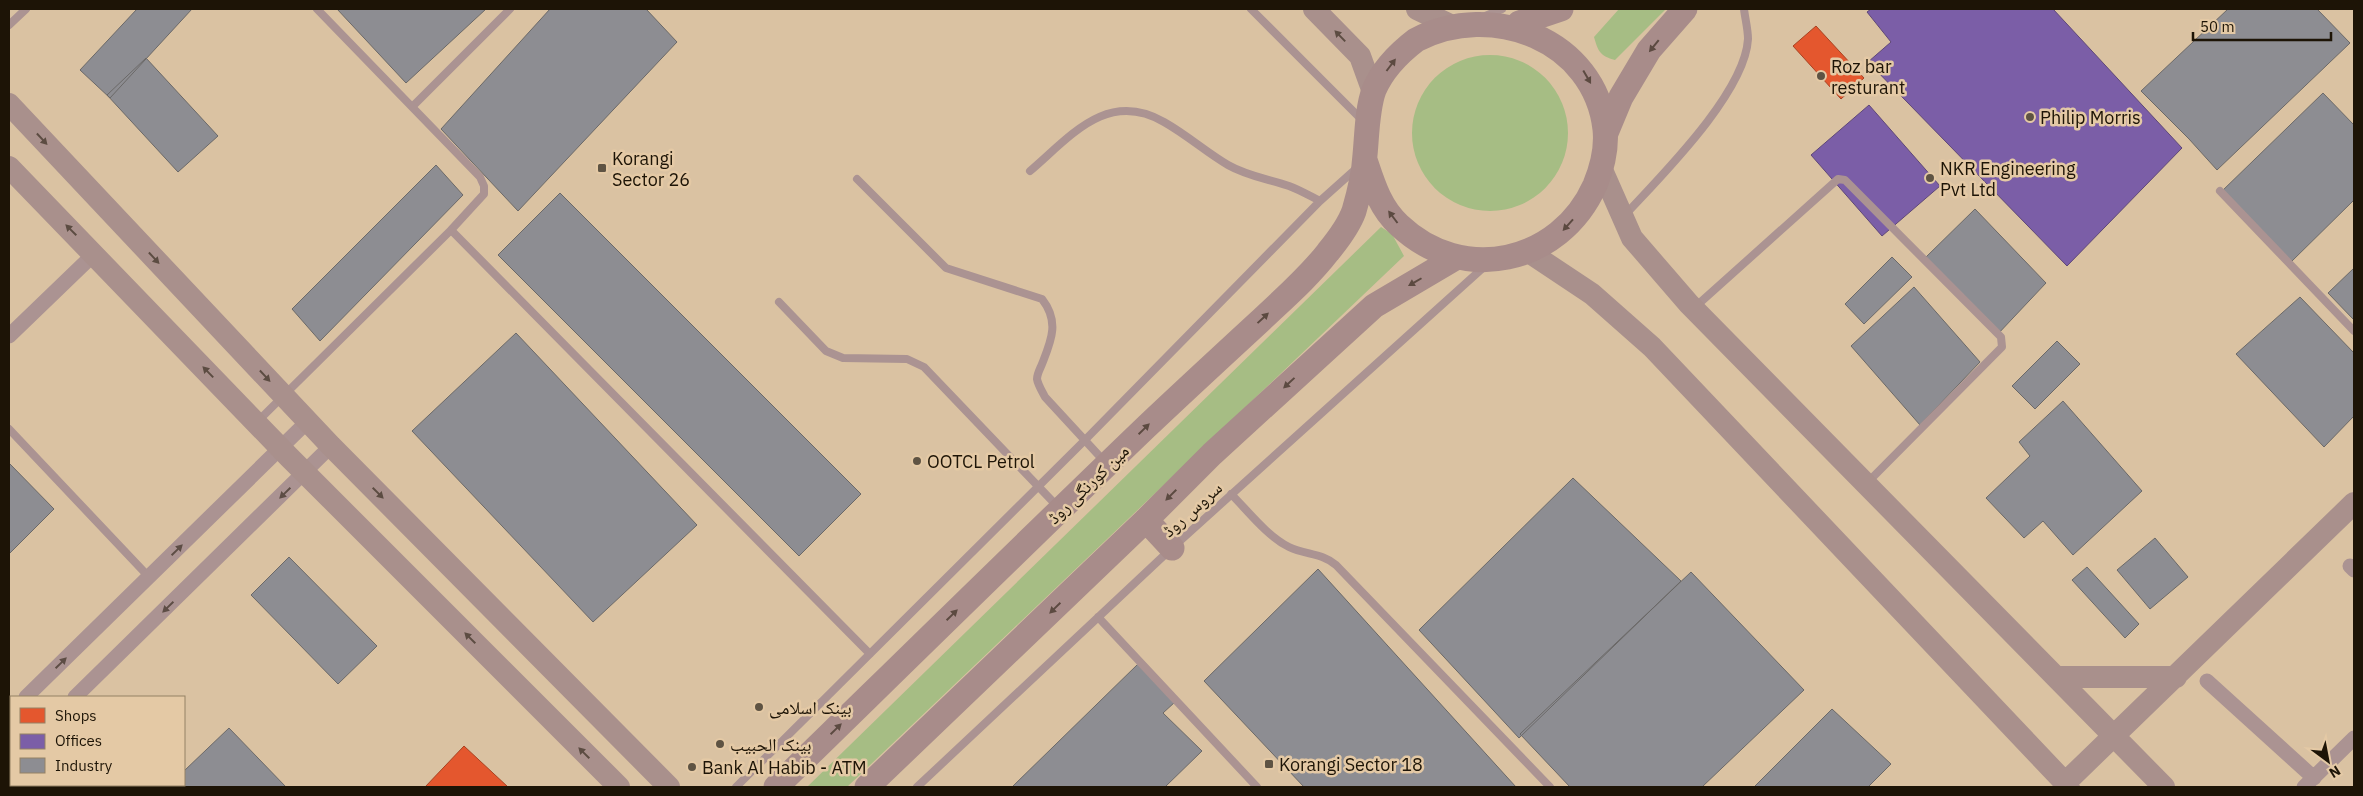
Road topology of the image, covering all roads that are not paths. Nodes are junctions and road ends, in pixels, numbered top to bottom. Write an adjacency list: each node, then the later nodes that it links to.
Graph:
1 (26, 9): 12 (lane)
2 (317, 9): 15 (lane)
3 (510, 9): 15 (lane)
4 (1251, 9): 16 (lane)
5 (1314, 9): 13 (street, one-way to 5)
6 (1417, 9): 11 (street)
7 (1562, 9): 10 (main road)
8 (1685, 9): 17 (main road, one-way to 17)
9 (1744, 9): 25 (lane)
10 (1501, 17): 11 (main road, مین کورنگی روڈ); 17 (main road, one-way to 17)
11 (1448, 24): 13 (main road, مین کورنگی روڈ, one-way to 11)
12 (9, 25)
13 (1374, 92): 16 (main road, مین کورنگی روڈ)
14 (9, 104): 35 (street, one-way to 35)
15 (412, 107): 26 (lane)
16 (1368, 126): 18 (main road, مین کورنگی روڈ)
17 (1606, 133): 20 (main road)
18 (1365, 160): 24 (lane); 29 (main road, one-way to 18); 42 (main road, مین کورنگی روڈ, one-way to 18)
19 (9, 167): 28 (street, one-way to 19)
20 (1602, 170): 25 (street); 27 (main road, one-way to 27)
21 (1030, 172): 24 (lane)
22 (857, 178): 39 (lane)
23 (2220, 191): 33 (lane)
24 (1320, 201): 39 (lane)
25 (1623, 217): 32 (street)
26 (451, 230): 35 (lane); 53 (lane)
27 (1529, 252): 30 (main road); 62 (street)
28 (94, 254): 34 (street); 36 (street, one-way to 28)
29 (1457, 257): 30 (main road); 49 (main road, one-way to 49)
30 (1492, 260): 46 (lane, سروس روڈ)
31 (779, 302): 45 (lane)
32 (1694, 308): 44 (street); 44 (lane)
33 (2354, 332)
34 (9, 336)
35 (282, 394): 36 (lane); 37 (street)
36 (256, 422): 41 (street)
37 (308, 422): 40 (street); 41 (street)
38 (9, 429): 51 (lane)
39 (1084, 441): 42 (lane); 45 (lane)
40 (331, 446): 43 (street); 64 (street, one-way to 64)
41 (281, 448): 43 (street); 51 (street, one-way to 41)
42 (1108, 464): 48 (main road, مین کورنگی روڈ)
43 (305, 473): 58 (street, one-way to 58); 63 (street, one-way to 43)
44 (1867, 482): 54 (street)
45 (1038, 486): 48 (lane); 53 (lane)
46 (1231, 494): 50 (lane, سروس روڈ); 70 (lane)
47 (2354, 503): 55 (street)
48 (1061, 510): 66 (main road, مین کورنگی روڈ, one-way to 48)
49 (1146, 520): 50 (main road); 67 (main road, one-way to 67)
50 (1172, 548): 52 (lane, سروس روڈ)
51 (149, 577): 57 (street, one-way to 51)
52 (1098, 617): 68 (lane, سروس روڈ); 69 (lane)
53 (870, 654): 65 (lane)
54 (2058, 677): 55 (street); 59 (street)
55 (2176, 677): 59 (street)
56 (2207, 681): 61 (street)
57 (27, 696)
58 (77, 696)
59 (2114, 737): 62 (street); 71 (street)
60 (2354, 738): 61 (street)
61 (2309, 783)
62 (2065, 786)
63 (619, 787)
64 (670, 787)
65 (736, 787)
66 (776, 787)
67 (868, 787)
68 (918, 787)
69 (1257, 787)
70 (1550, 787)
71 (2164, 787)

